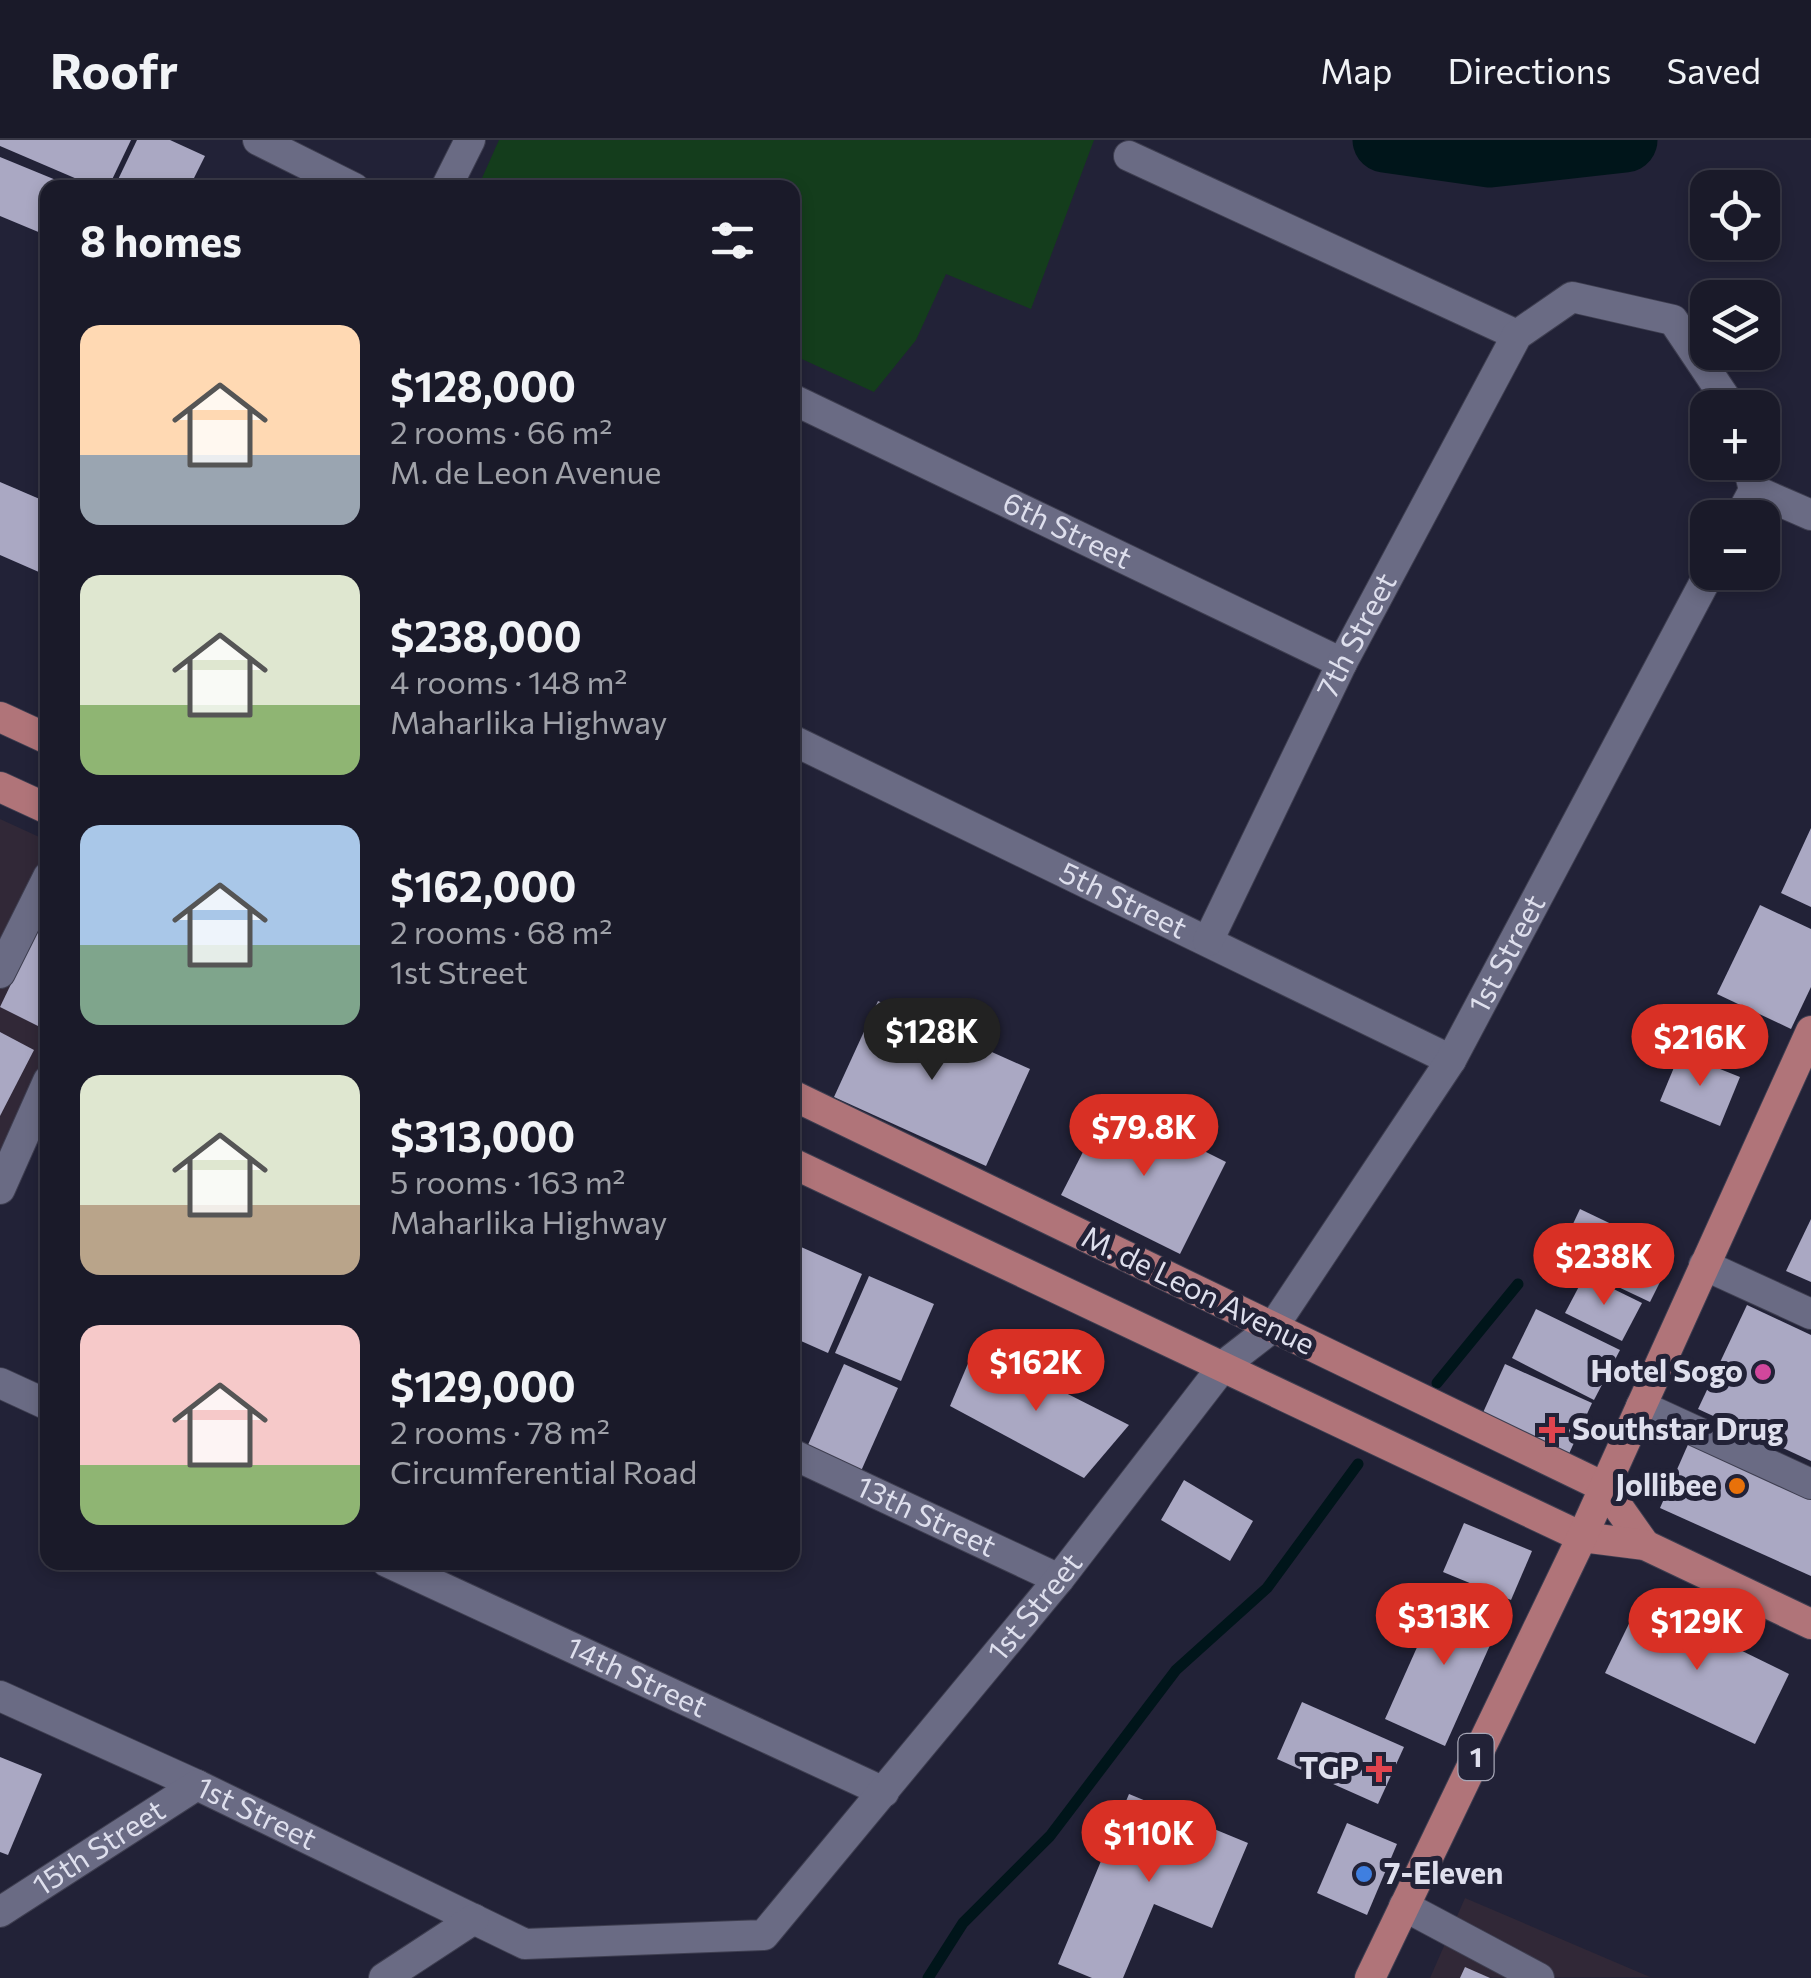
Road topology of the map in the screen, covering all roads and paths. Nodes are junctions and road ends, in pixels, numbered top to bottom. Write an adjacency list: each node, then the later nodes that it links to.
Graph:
1 (258, 140): 4 (street)
2 (470, 140): 5 (street)
3 (1129, 156): 6 (street)
4 (338, 180)
5 (450, 180)
6 (1517, 335): 7 (street); 12 (street, 7th Street)
7 (1720, 390)
8 (800, 403): 12 (street, 6th Street)
9 (1756, 480): 10 (street)
10 (1811, 514)
11 (1700, 590): 22 (street, 1st Street)
12 (1342, 663): 19 (street, 7th Street)
13 (0, 716): 14 (main road)
14 (40, 735)
15 (800, 744): 19 (street, 5th Street)
16 (0, 787): 17 (main road)
17 (40, 806)
18 (40, 893): 20 (street)
19 (1208, 940): 22 (street, 5th Street)
20 (0, 973)
21 (1811, 1031): 27 (main road, 1)
22 (1451, 1060): 29 (street, 1st Street)
23 (800, 1100): 29 (main road, M. de Leon Avenue)
24 (40, 1105): 26 (street)
25 (800, 1166): 30 (main road, M. de Leon Avenue)
26 (0, 1189)
27 (1704, 1265): 28 (street); 33 (main road, 1)
28 (1811, 1314)
29 (1273, 1326): 30 (street, 1st Street); 36 (main road, M. de Leon Avenue)
30 (1224, 1366): 37 (main road, M. de Leon Avenue); 40 (street, 1st Street)
31 (0, 1383): 32 (street)
32 (40, 1401)
33 (1641, 1406): 35 (street); 36 (main road, 1)
34 (800, 1458): 40 (street, 13th Street)
35 (1811, 1484)
36 (1604, 1488): 37 (main road, 1); 38 (main road)
37 (1582, 1537): 38 (main road, M. de Leon Avenue); 45 (main road, 1)
38 (1645, 1545): 41 (main road)
39 (404, 1570): 44 (street, 14th Street)
40 (1059, 1580): 44 (street, 1st Street)
41 (1811, 1624)
42 (0, 1696): 43 (street, 1st Street)
43 (196, 1785): 46 (street, 15th Street); 47 (street, 1st Street)
44 (884, 1792): 47 (street, 1st Street)
45 (1404, 1906): 49 (main road, 1); 50 (street)
46 (0, 1912)
47 (474, 1920): 48 (street)
48 (384, 1978)
49 (1370, 1978)
50 (1539, 1978)

